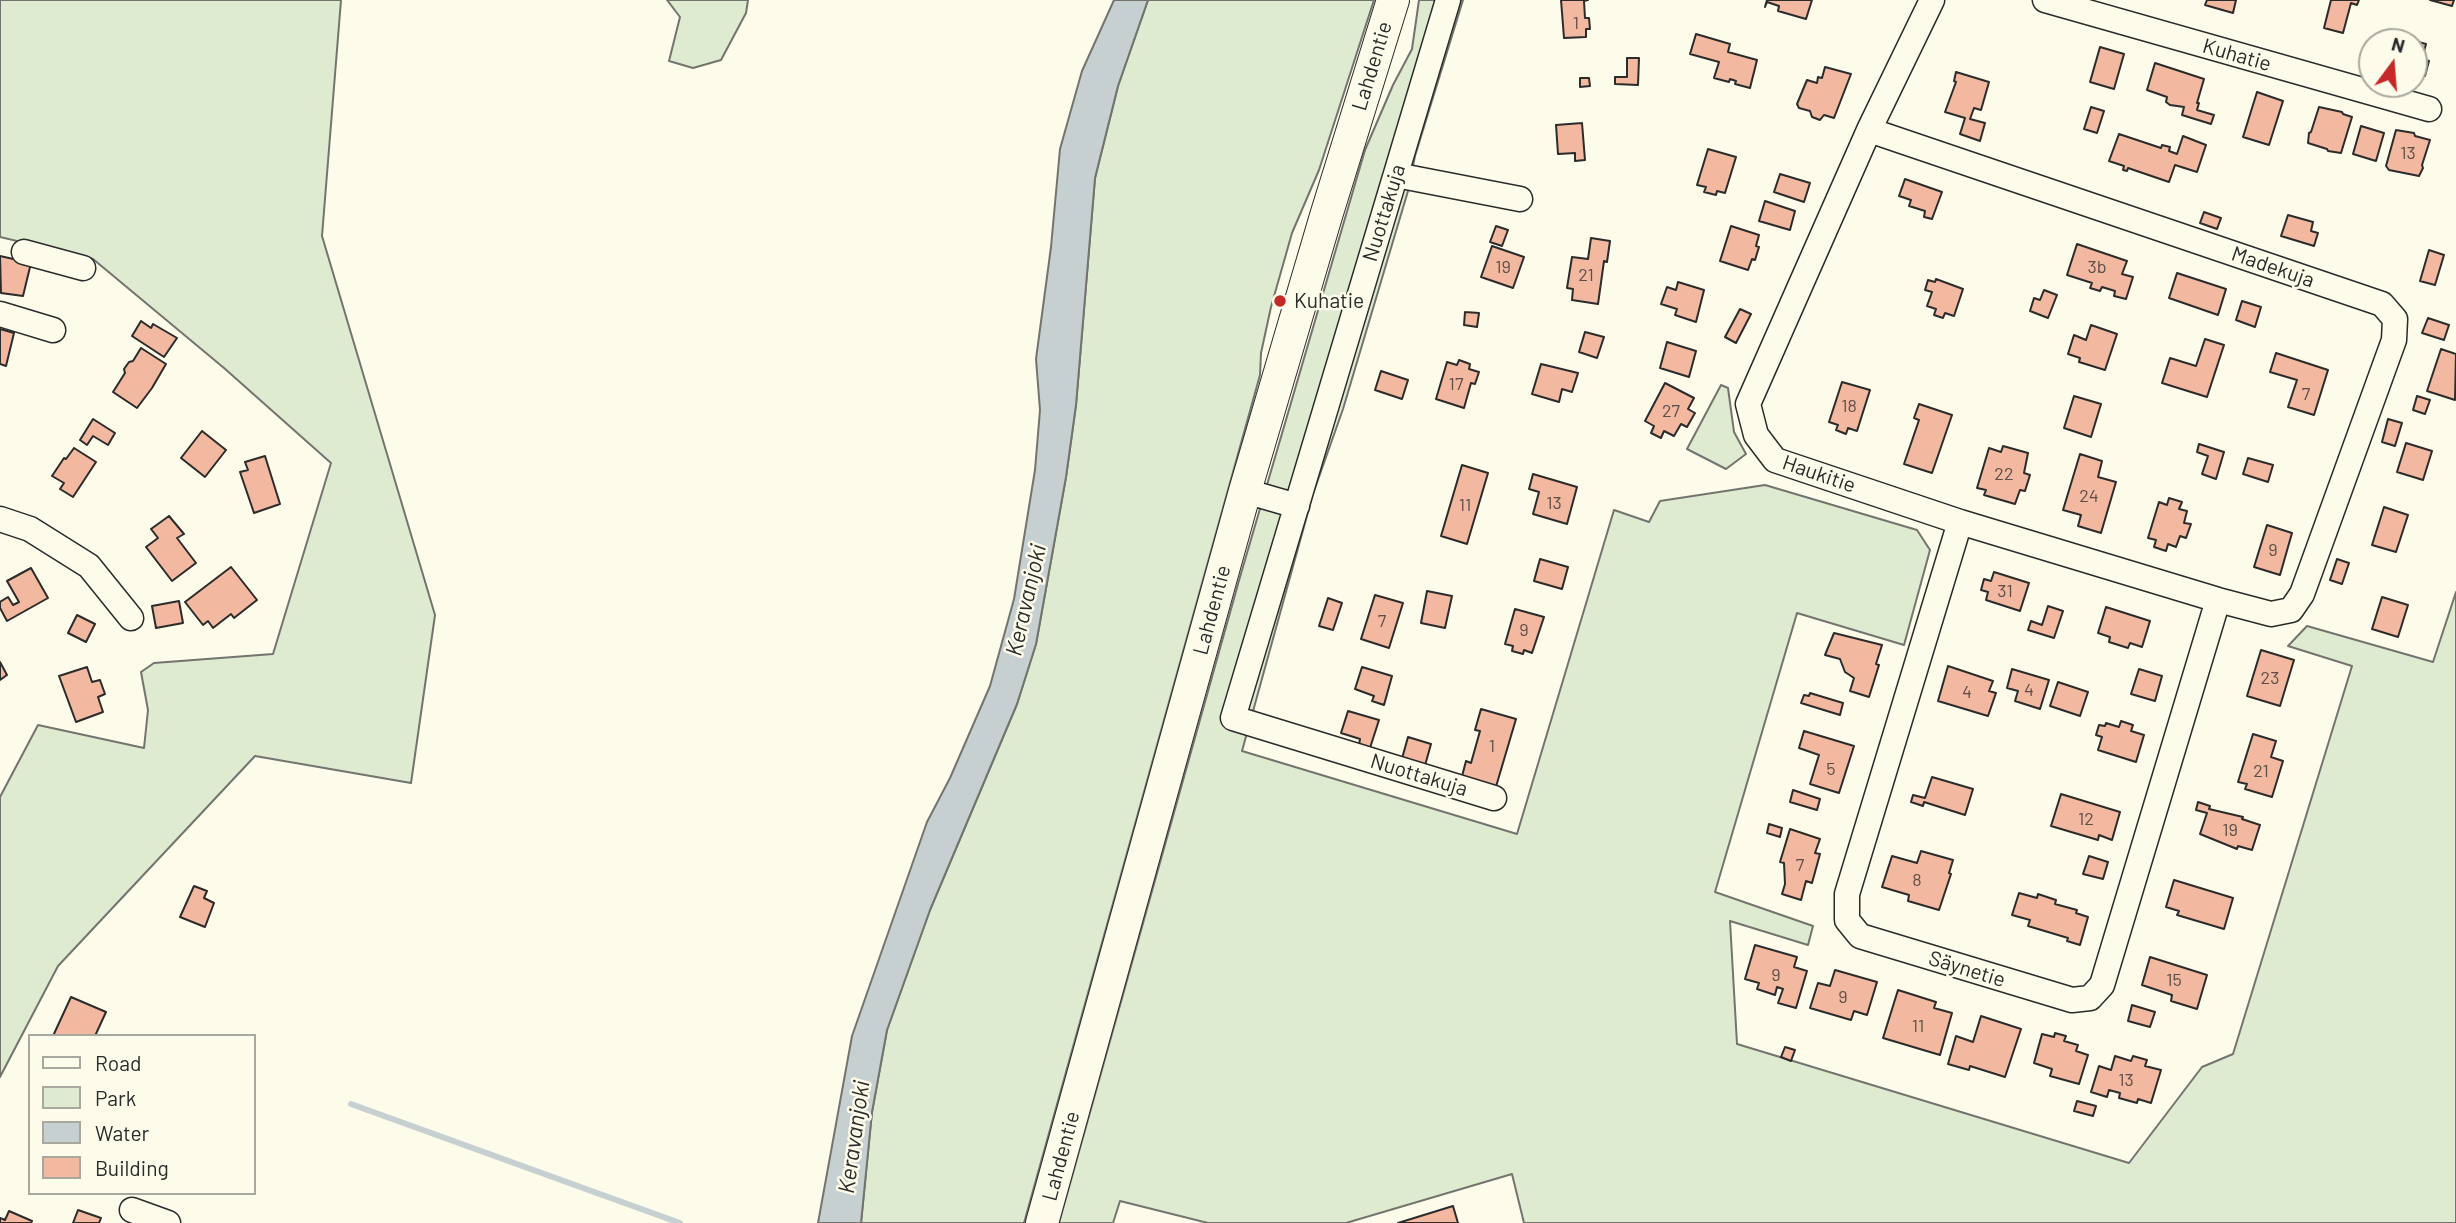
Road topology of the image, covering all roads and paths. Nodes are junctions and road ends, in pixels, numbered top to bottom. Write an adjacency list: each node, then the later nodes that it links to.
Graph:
1 (1392, 0): 13 (main road, Lahdentie)
2 (1448, 0): 7 (street, Nuottakuja)
3 (1932, 0): 6 (street, Haukitie)
4 (2045, 0): 5 (street, Kuhatie)
5 (2429, 109)
6 (1869, 130): 16 (street, Haukitie); 17 (street, Madekuja)
7 (1396, 175): 8 (street); 14 (street, Nuottakuja)
8 (1520, 199)
9 (24, 252): 10 (street)
10 (83, 268)
11 (0, 314): 12 (street)
12 (53, 330)
13 (1245, 491): 14 (street); 23 (main road, Lahdentie)
14 (1297, 506): 20 (street, Nuottakuja)
15 (0, 519): 19 (street)
16 (1960, 522): 18 (street, Haukitie); 18 (street, Säynetie)
17 (2302, 594): 18 (street, Haukitie)
18 (2218, 600)
19 (131, 618)
20 (1494, 798)
21 (132, 1210): 22 (street)
22 (168, 1223)
23 (1042, 1223)

